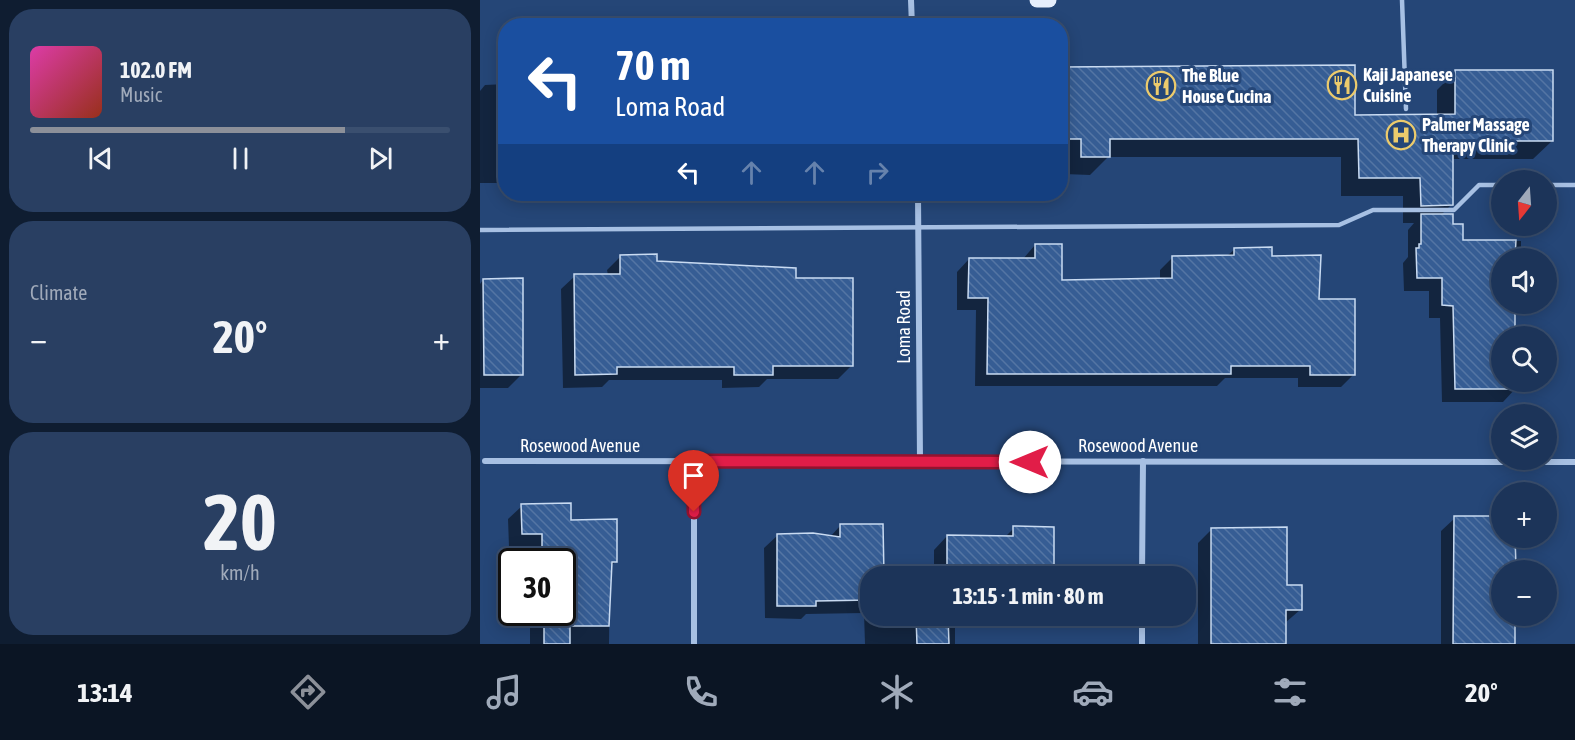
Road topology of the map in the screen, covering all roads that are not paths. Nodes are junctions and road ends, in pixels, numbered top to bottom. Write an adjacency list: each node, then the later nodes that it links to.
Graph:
1 (911, 0): 5 (street)
2 (1037, 0): 3 (main road)
3 (1049, 0)
4 (1402, 0): 6 (lane)
5 (912, 18)
6 (1406, 109)
7 (1491, 185): 11 (lane)
8 (1557, 185): 9 (lane)
9 (1575, 185)
10 (918, 201): 11 (street, Loma Road)
11 (919, 229): 12 (lane); 15 (street, Loma Road)
12 (480, 230)
13 (486, 461): 14 (street, Rosewood Avenue)
14 (693, 461): 15 (street, Rosewood Avenue); 20 (street)
15 (920, 461): 16 (street, Rosewood Avenue)
16 (1143, 461): 17 (street, Rosewood Avenue); 18 (street)
17 (1575, 462)
18 (1142, 566)
19 (1142, 626): 21 (street)
20 (694, 644)
21 (1142, 644)

